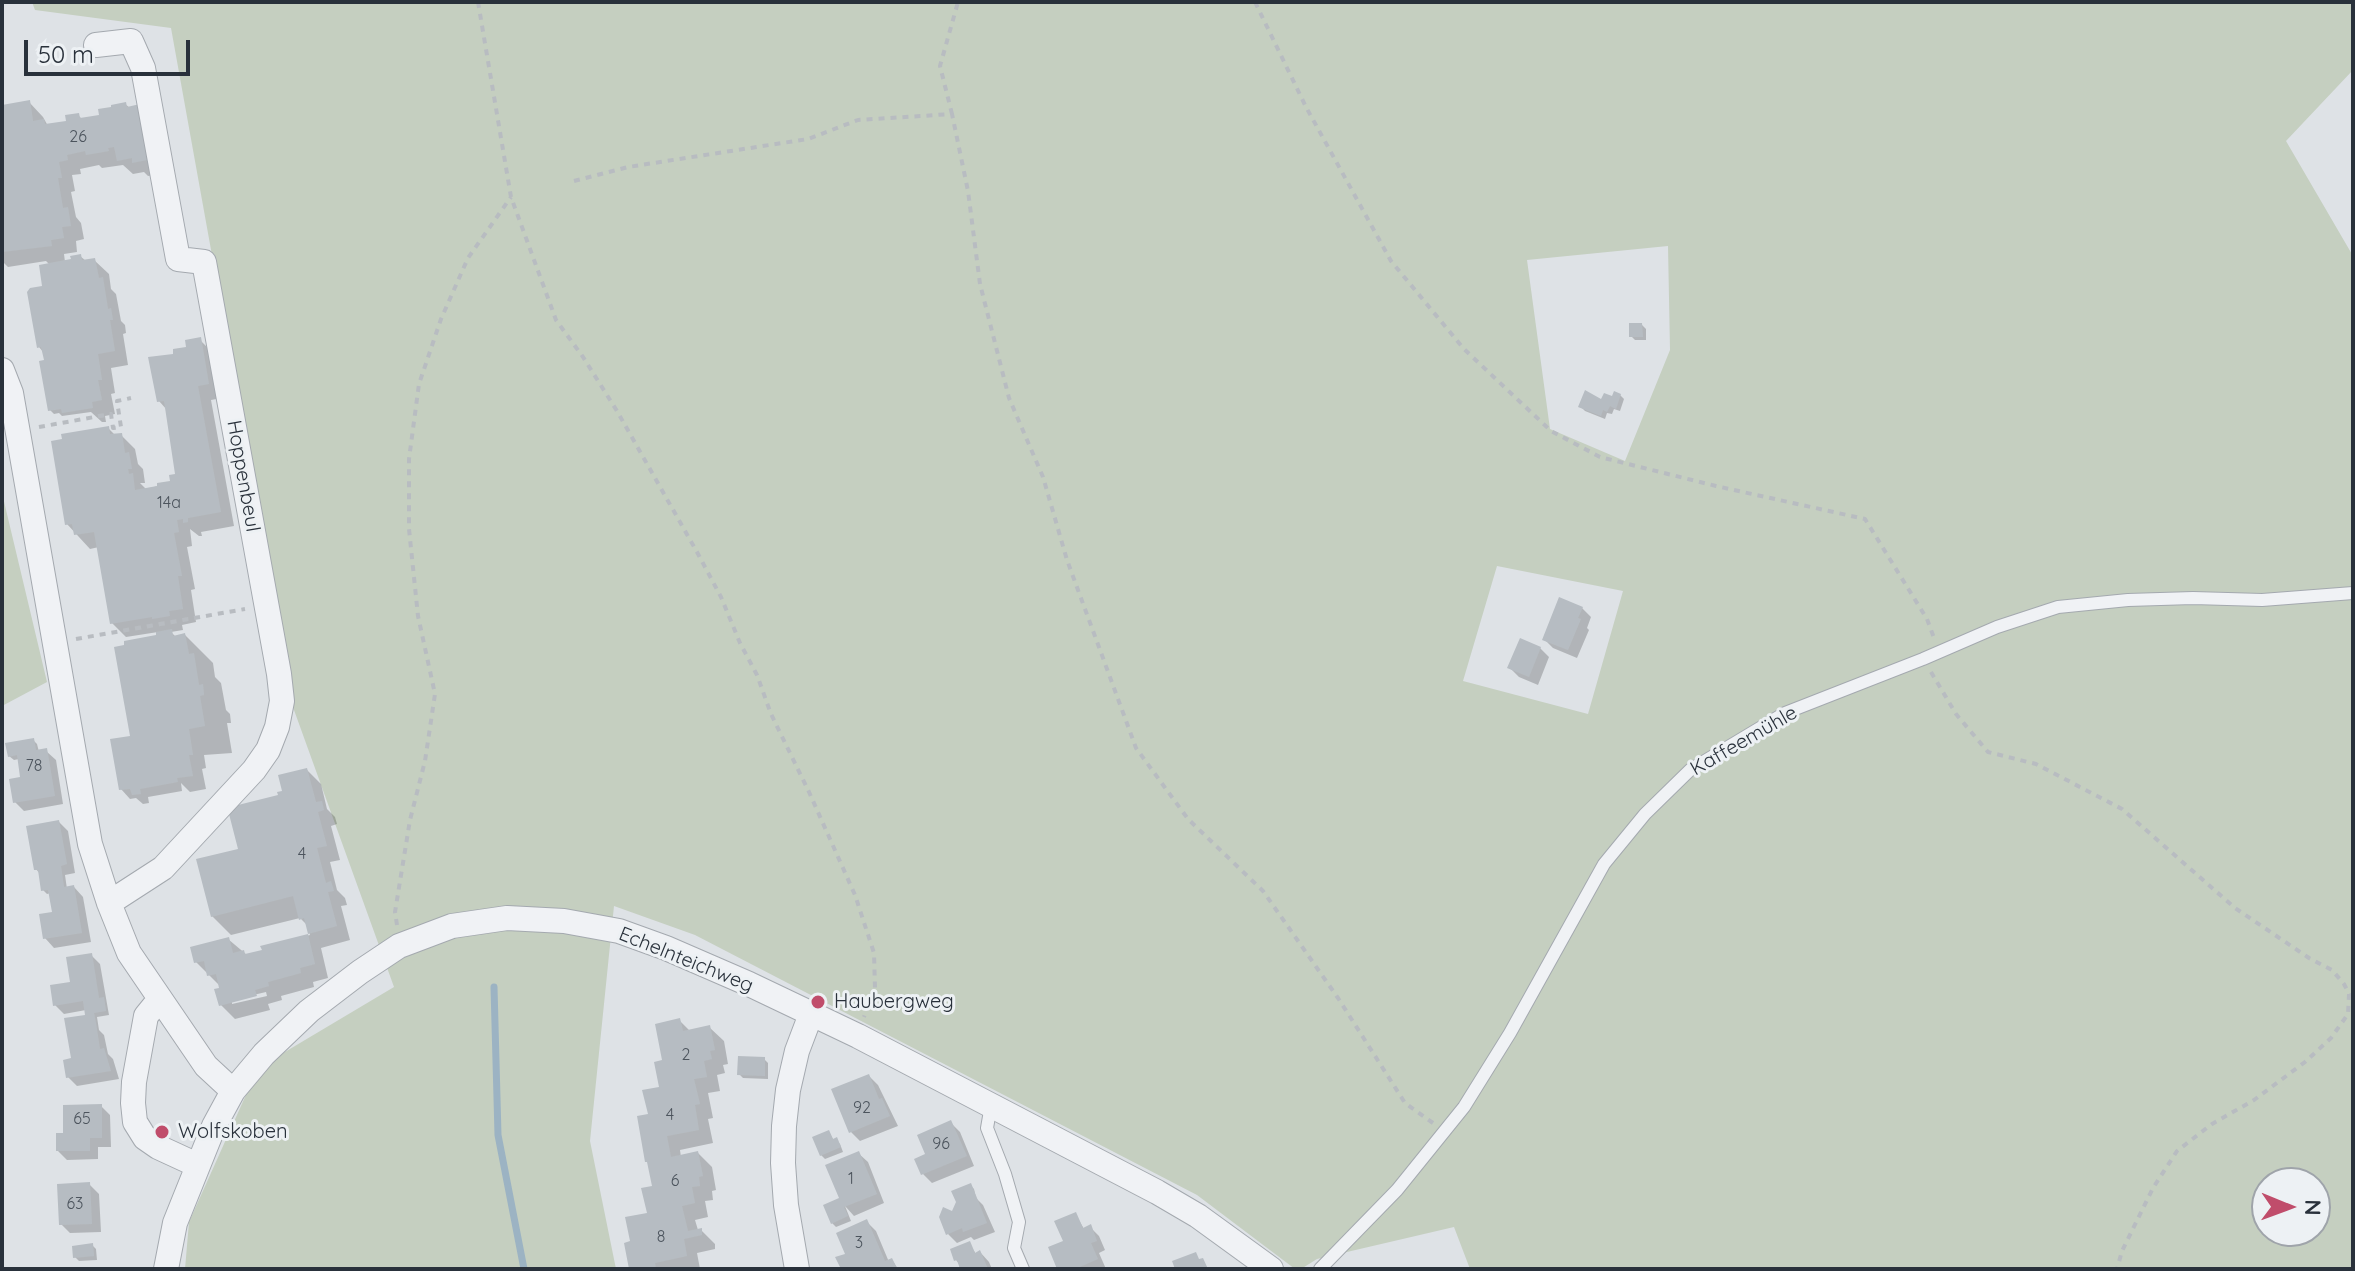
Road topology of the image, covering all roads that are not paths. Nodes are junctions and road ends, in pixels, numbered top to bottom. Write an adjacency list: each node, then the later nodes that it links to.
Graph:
1 (96, 45): 4 (street, Hoppenbeul)
2 (2, 370): 4 (street)
3 (2353, 593): 14 (lane, Kaffeemühle)
4 (109, 903): 5 (street)
5 (159, 1000): 7 (street); 9 (street)
6 (811, 1014): 7 (street, Echelnteichweg); 8 (street, Echelnteichweg); 11 (street)
7 (233, 1091): 9 (street, Echelnteichweg)
8 (991, 1105): 12 (lane); 13 (street, Echelnteichweg)
9 (197, 1165): 10 (street, Echelnteichweg)
10 (166, 1269)
11 (797, 1269)
12 (1023, 1269)
13 (1271, 1269)
14 (1320, 1269)

